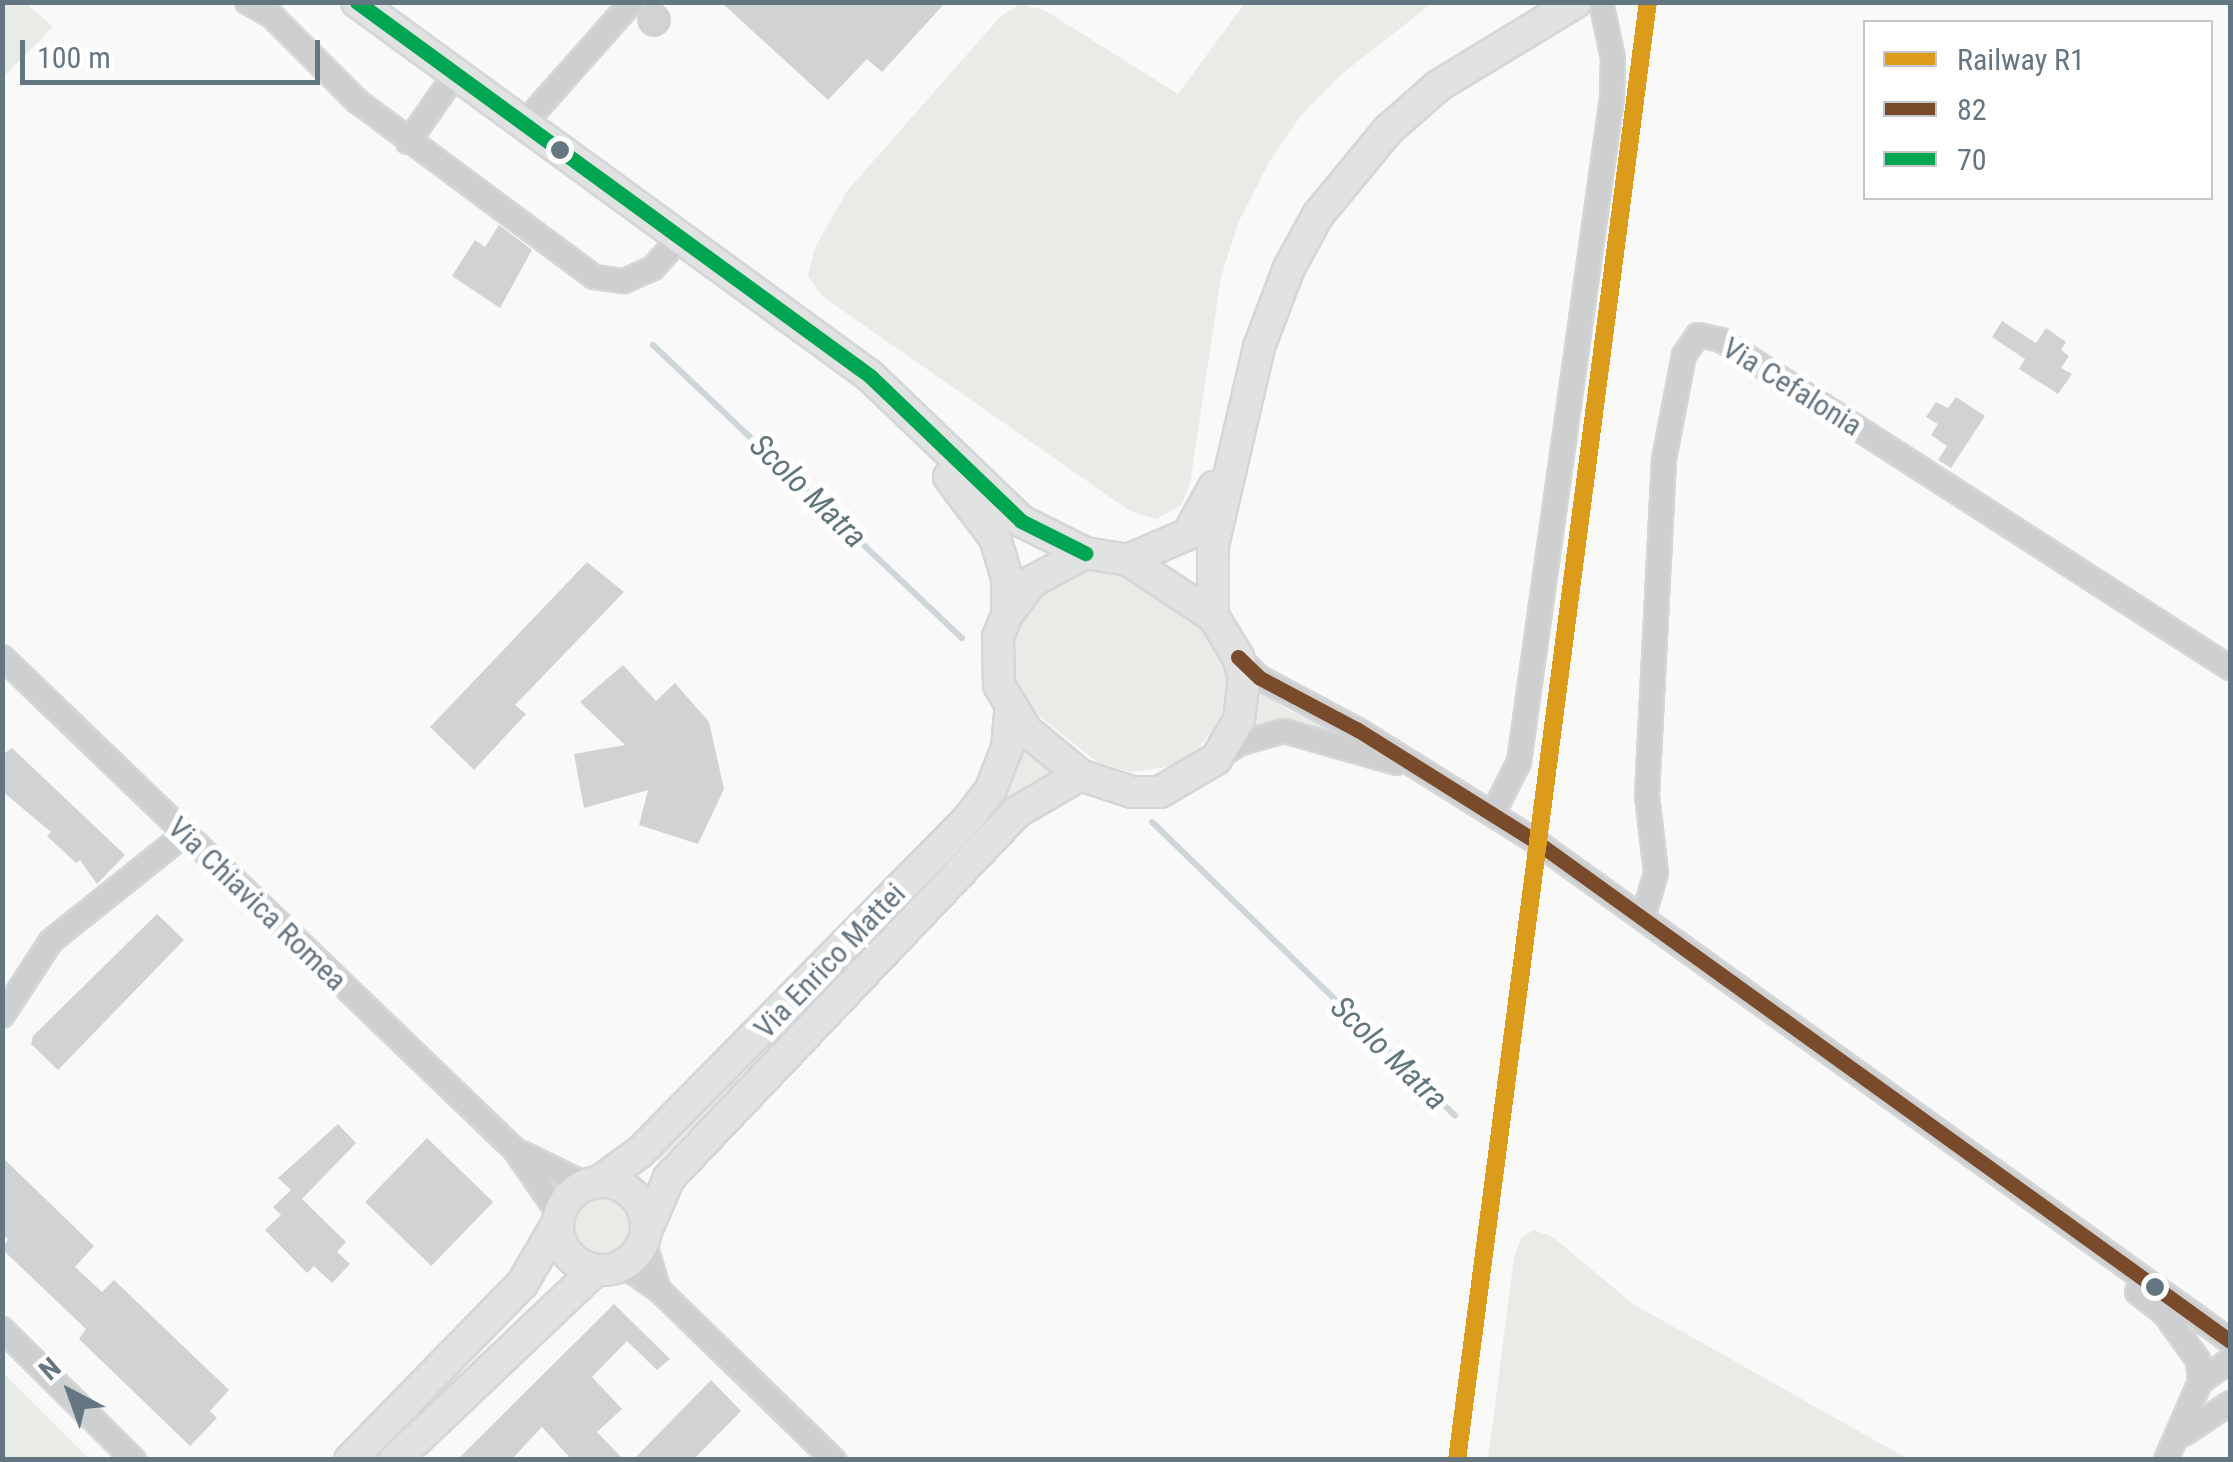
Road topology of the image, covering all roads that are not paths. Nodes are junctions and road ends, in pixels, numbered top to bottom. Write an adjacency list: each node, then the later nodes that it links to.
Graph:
1 (246, 2): 8 (street)
2 (357, 2): 6 (main road)
3 (632, 2): 7 (street)
4 (1576, 2): 11 (main road)
5 (1601, 2): 23 (street)
6 (455, 75): 7 (main road); 8 (street)
7 (522, 125): 9 (main road)
8 (408, 142): 9 (street)
9 (682, 236): 10 (main road)
10 (905, 412): 12 (main road); 14 (main road)
11 (1236, 439): 13 (main road); 15 (main road)
12 (1085, 553): 13 (main road); 14 (main road)
13 (1128, 560): 15 (main road)
14 (1007, 615): 19 (main road)
15 (1213, 616): 17 (main road)
16 (2, 657): 24 (street, Via Chiavica Romea)
17 (1238, 657): 20 (main road); 21 (street)
18 (2230, 668): 25 (street, Via Cefalonia)
19 (1010, 710): 22 (main road); 28 (main road, Via Enrico Mattei)
20 (1216, 759): 21 (street); 22 (main road)
21 (1424, 771): 23 (street)
22 (1080, 775): 30 (main road, Via Enrico Mattei)
23 (1492, 814): 25 (street)
24 (184, 835): 26 (street); 27 (street, Via Chiavica Romea)
25 (1643, 917): 31 (street)
26 (2, 1016)
27 (514, 1150): 28 (street, Via Chiavica Romea); 29 (street, Via Chiavica Romea)
28 (593, 1182): 29 (main road); 30 (main road)
29 (558, 1219): 32 (main road); 41 (main road)
30 (646, 1235): 32 (main road); 33 (street)
31 (2106, 1255): 35 (street); 37 (street)
32 (604, 1269): 33 (street); 42 (main road)
33 (660, 1291): 43 (street)
34 (2, 1329): 40 (street)
35 (2230, 1341)
36 (2230, 1360): 37 (street)
37 (2200, 1382): 39 (street)
38 (2225, 1402): 39 (street)
39 (2181, 1436): 44 (street)
40 (134, 1460)
41 (350, 1460)
42 (395, 1460)
43 (834, 1460)
44 (2166, 1460)

